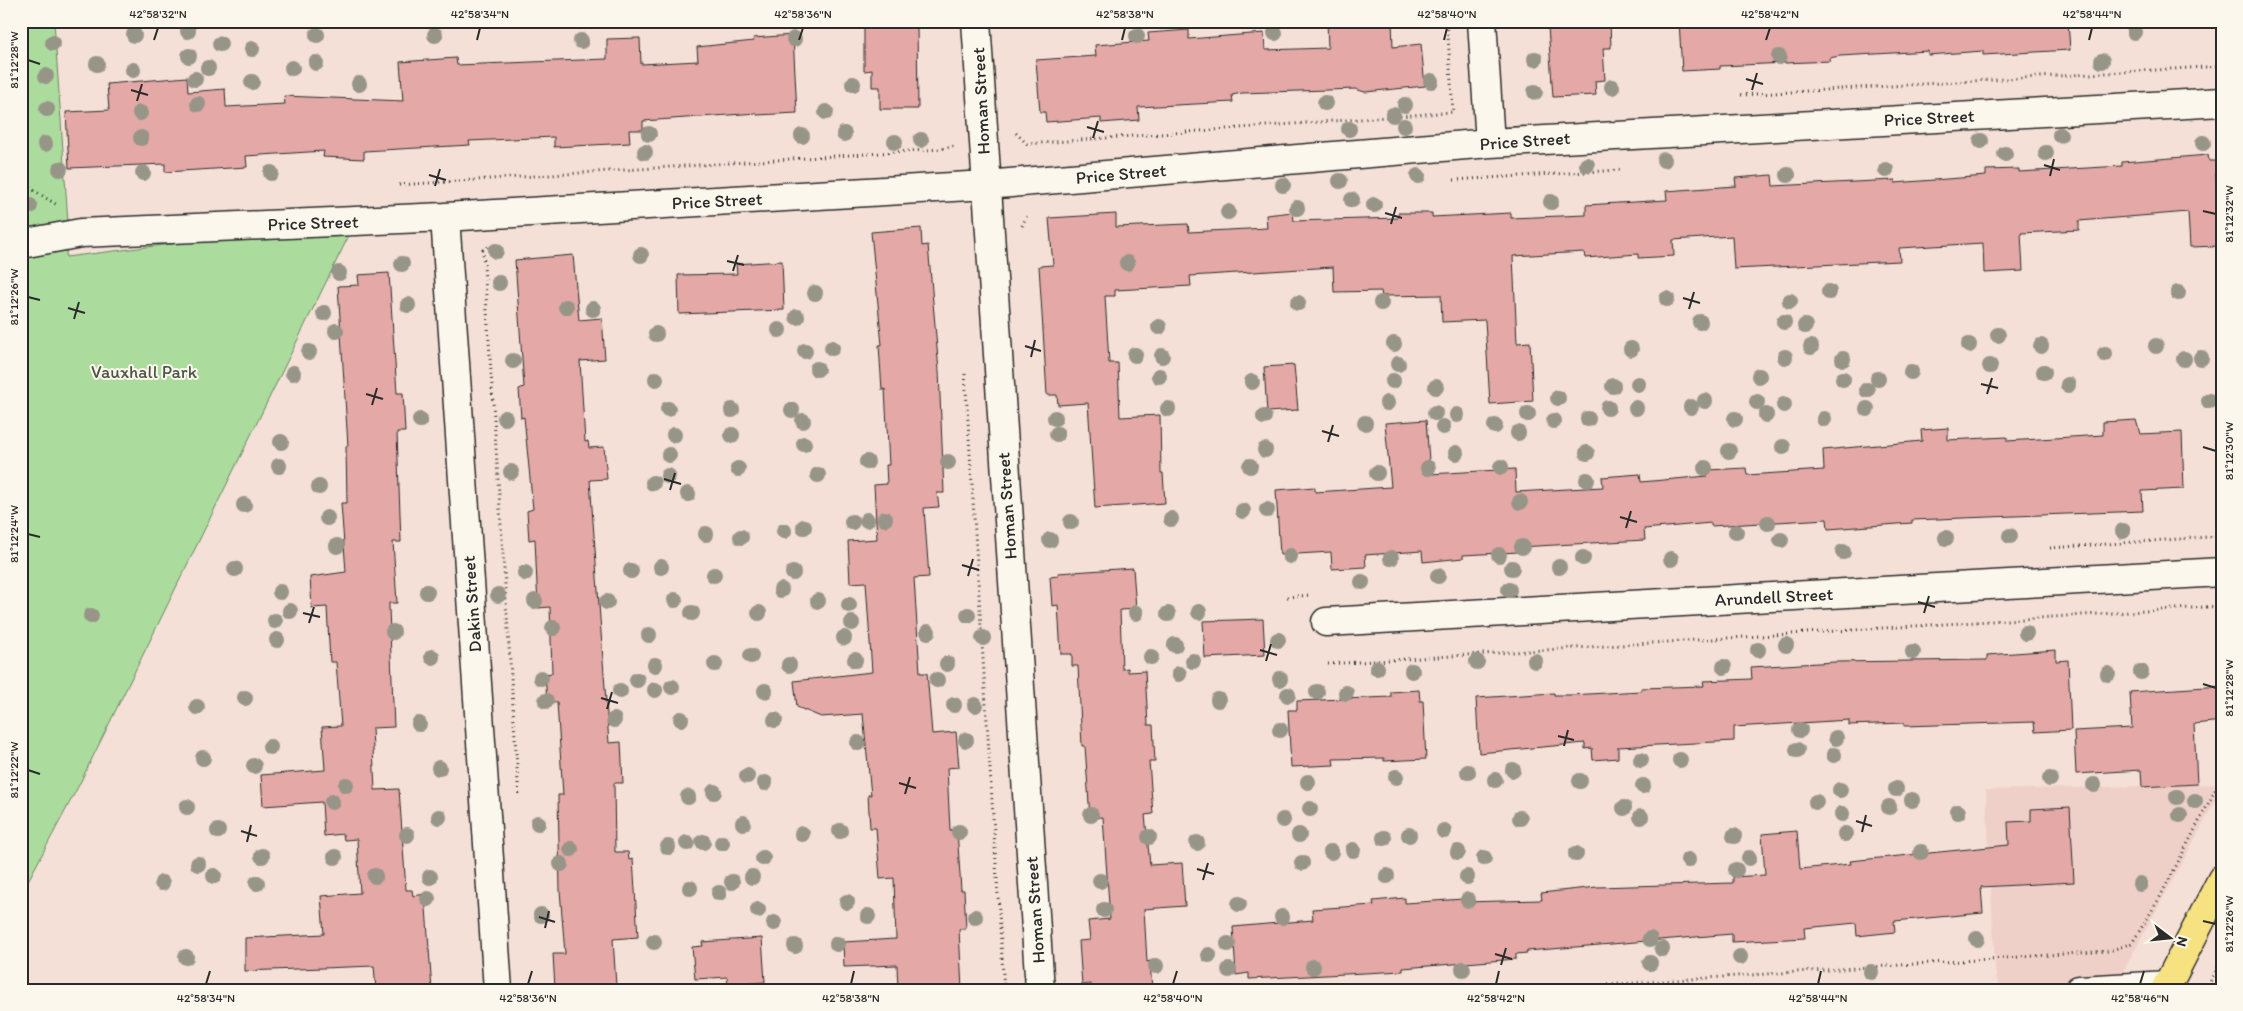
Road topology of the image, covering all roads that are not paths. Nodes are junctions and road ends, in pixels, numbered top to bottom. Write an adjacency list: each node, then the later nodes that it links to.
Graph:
1 (976, 21): 5 (street, Homan Street)
2 (1482, 21): 4 (street)
3 (2222, 102): 4 (street, Price Street)
4 (1490, 143): 5 (street, Price Street)
5 (986, 185): 6 (street, Price Street); 13 (street, Homan Street)
6 (446, 217): 7 (street, Price Street); 12 (street, Dakin Street)
7 (21, 244)
8 (2222, 572): 9 (street, Arundell Street)
9 (1326, 622)
10 (2222, 879): 11 (main road)
11 (2166, 987): 14 (street)
12 (498, 990)
13 (1040, 990)
14 (2079, 990)

